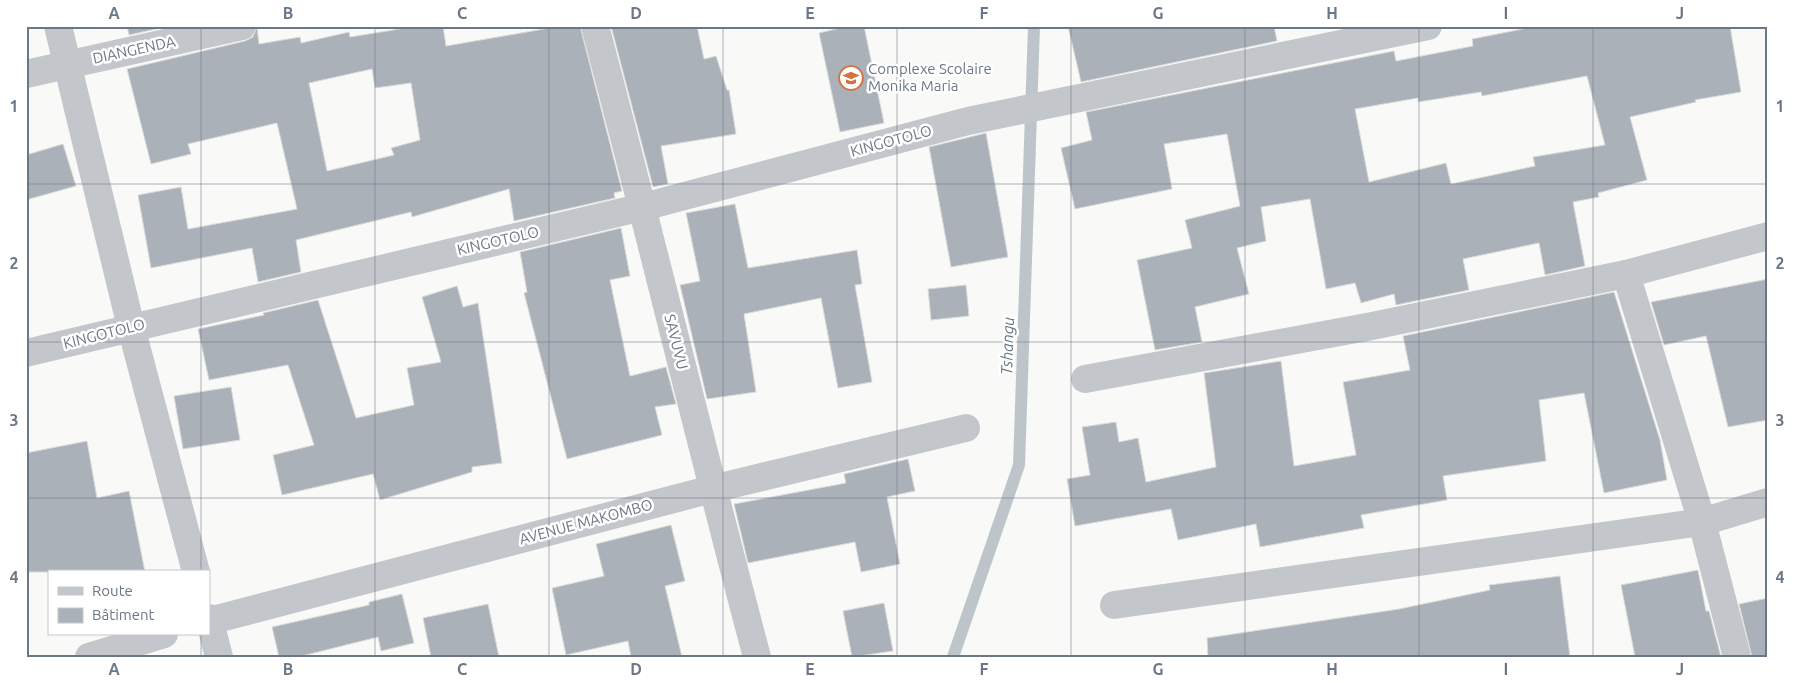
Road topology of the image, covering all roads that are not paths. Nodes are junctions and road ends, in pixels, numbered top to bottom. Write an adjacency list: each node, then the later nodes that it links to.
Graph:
1 (58, 26): 5 (street)
2 (242, 26): 5 (street, DIANGENDA)
3 (595, 26): 7 (street, SAVUVU)
4 (1428, 26): 7 (street, KINGOTOLO)
5 (66, 65): 6 (street, DIANGENDA); 10 (street)
6 (26, 74)
7 (643, 206): 10 (street, KINGOTOLO); 14 (street, SAVUVU)
8 (1768, 236): 9 (street)
9 (1626, 274): 12 (street); 16 (street)
10 (130, 327): 11 (street, KINGOTOLO); 17 (street)
11 (26, 353)
12 (1085, 379)
13 (966, 428): 14 (street, AVENUE MAKOMBO)
14 (712, 489): 19 (street, AVENUE MAKOMBO); 24 (street, SAVUVU)
15 (1768, 502): 16 (street)
16 (1702, 522): 18 (street); 25 (street)
17 (195, 570)
18 (1114, 605)
19 (210, 620)
20 (210, 624): 23 (street)
21 (157, 636): 22 (street)
22 (89, 657)
23 (219, 657)
24 (758, 657)
25 (1738, 657)

